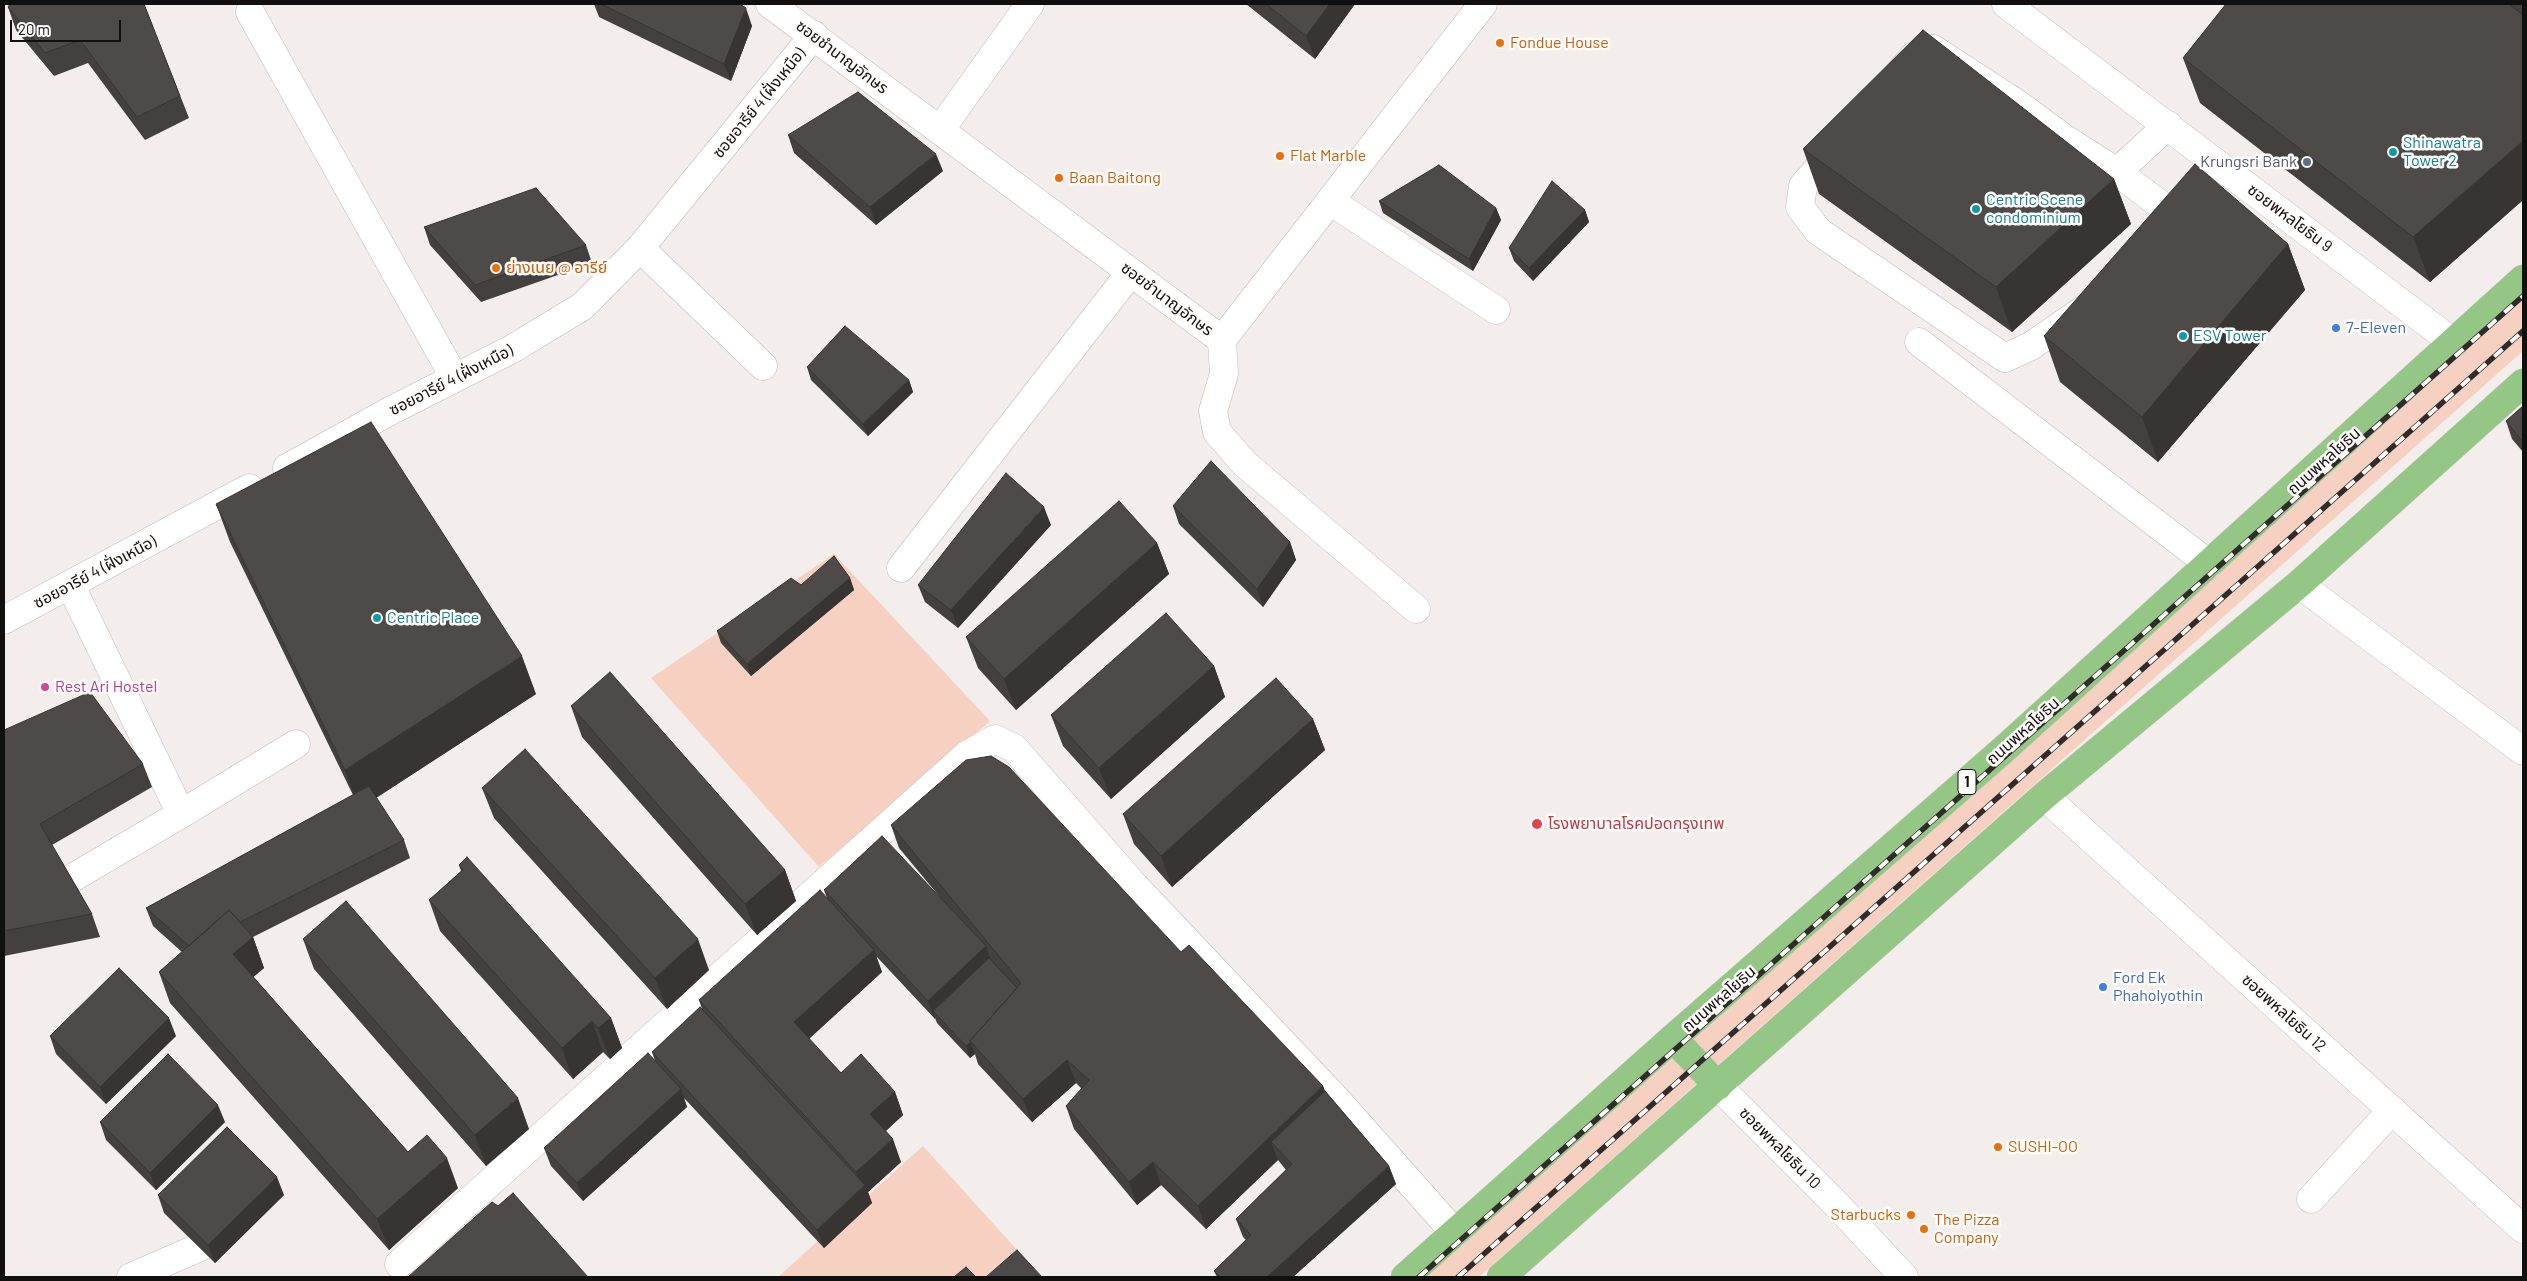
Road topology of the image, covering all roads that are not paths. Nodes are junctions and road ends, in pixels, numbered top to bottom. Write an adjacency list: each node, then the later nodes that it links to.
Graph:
1 (770, 4): 6 (street, ซอยชำนาญอักษร)
2 (1030, 4): 8 (street)
3 (1483, 4): 10 (street, ซอยชำนาญอักษร)
4 (2006, 4): 7 (street, ซอยพหลโยธิน 9)
5 (250, 12): 19 (street)
6 (814, 35): 8 (street, ซอยชำนาญอักษร); 11 (street, ซอยอารีย์ 4 (ฝั่งเหนือ))
7 (2168, 125): 9 (street); 17 (street, ซอยพหลโยธิน 9)
8 (940, 130): 12 (street, ซอยชำนาญอักษร)
9 (2117, 172): 9 (street)
10 (1330, 201): 14 (street); 15 (street, ซอยชำนาญอักษร)
11 (640, 248): 18 (street); 19 (street, ซอยอารีย์ 4 (ฝั่งเหนือ))
12 (1131, 272): 15 (street, ซอยชำนาญอักษร); 22 (street)
13 (2523, 279): 17 (main road, ถนนพหลโยธิน / 1)
14 (1496, 310)
15 (1222, 340): 25 (street)
16 (1919, 342): 21 (street)
17 (2454, 343): 21 (main road, ถนนพหลโยธิน / 1)
18 (763, 366)
19 (454, 377): 24 (street, ซอยอารีย์ 4 (ฝั่งเหนือ))
20 (2523, 383): 23 (main road)
21 (2209, 564): 32 (main road, ถนนพหลโยธิน / 1)
22 (902, 568)
23 (2299, 584): 28 (street); 29 (main road)
24 (71, 586): 26 (street, ซอยอารีย์ 4 (ฝั่งเหนือ)); 30 (street)
25 (1416, 609)
26 (4, 620)
27 (296, 744): 30 (street)
28 (2523, 751)
29 (2044, 796): 33 (main road); 34 (street, ซอยพหลโยธิน 12)
30 (181, 814): 31 (street)
31 (74, 877)
32 (1673, 1038): 33 (main road); 37 (main road, ถนนพหลโยธิน / 1)
33 (1718, 1086): 42 (main road); 43 (street, ซอยพหลโยธิน 10)
34 (2392, 1110): 35 (street); 36 (street, ซอยพหลโยธิน 12)
35 (2311, 1199)
36 (2523, 1229)
37 (1455, 1233): 39 (street); 41 (main road, ถนนพหลโยธิน / 1)
38 (207, 1244): 40 (street)
39 (399, 1264)
40 (131, 1277)
41 (1404, 1277)
42 (1503, 1277)
43 (1904, 1277)

